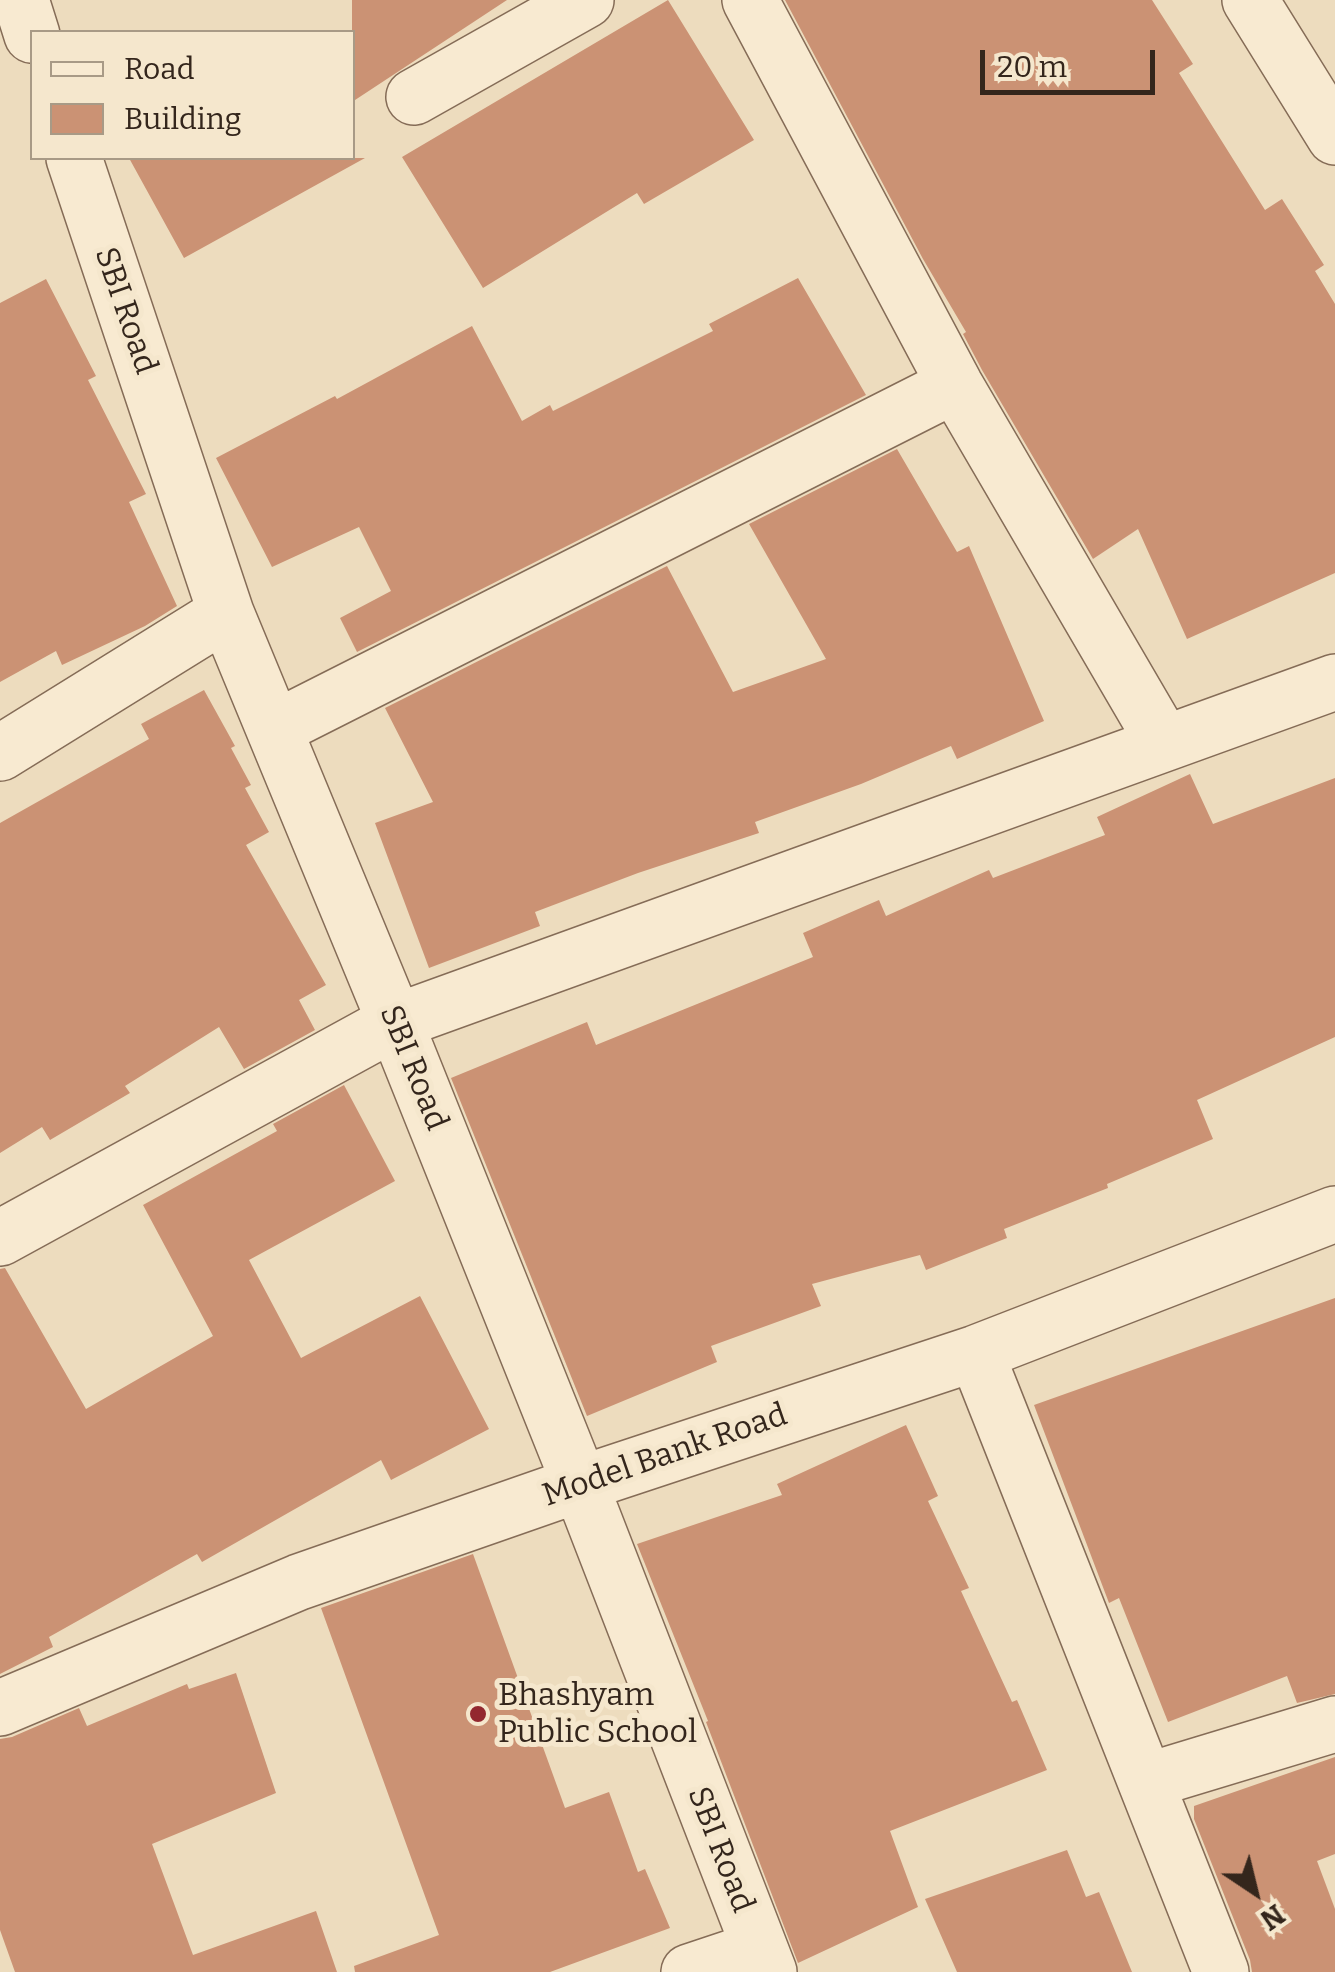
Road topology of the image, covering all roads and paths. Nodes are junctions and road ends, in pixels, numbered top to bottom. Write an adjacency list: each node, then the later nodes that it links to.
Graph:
1 (21, 0): 5 (street)
2 (586, 0): 6 (street)
3 (750, 0): 9 (street)
4 (1250, 0): 7 (street)
5 (31, 30)
6 (414, 97)
7 (1335, 138)
8 (75, 160): 10 (street, SBI Road)
9 (955, 385): 12 (street); 13 (street)
10 (226, 613): 12 (street, SBI Road); 14 (street)
11 (1335, 682): 13 (street)
12 (274, 729): 15 (street, SBI Road)
13 (1164, 742): 15 (street)
14 (0, 753)
15 (395, 1022): 17 (street); 19 (street, SBI Road)
16 (1335, 1214): 18 (street, Model Bank Road)
17 (0, 1238)
18 (976, 1353): 19 (street, Model Bank Road); 22 (street)
19 (580, 1484): 20 (street, Model Bank Road); 23 (street, SBI Road)
20 (0, 1708)
21 (1335, 1724): 22 (street)
22 (1147, 1781): 25 (street)
23 (763, 1960): 24 (street)
24 (689, 1972)
25 (1220, 1972)

